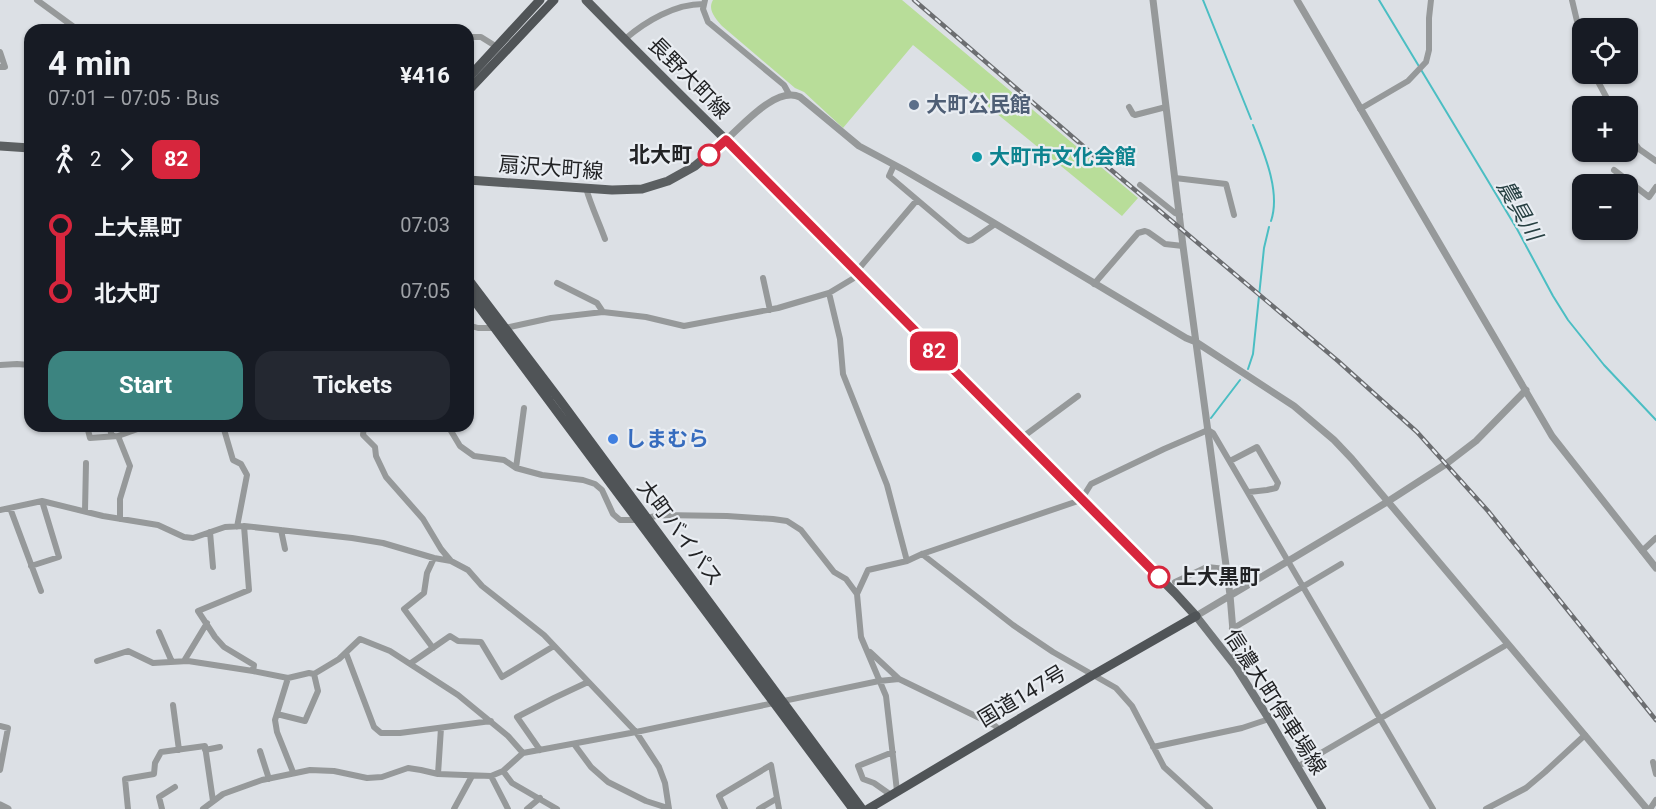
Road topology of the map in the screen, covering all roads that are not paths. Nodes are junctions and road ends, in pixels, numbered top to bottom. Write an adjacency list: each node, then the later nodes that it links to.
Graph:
1 (37, 0): 11 (street)
2 (540, 0): 14 (highway)
3 (554, 0): 18 (highway)
4 (586, 0): 13 (main road, 長野大町線)
5 (1154, 0): 21 (street)
6 (1297, 0): 22 (street)
7 (1431, 0): 22 (street)
8 (1572, 0): 10 (street)
9 (704, 2): 13 (street); 19 (street)
10 (1576, 18)
11 (70, 24)
12 (474, 38): 14 (street)
13 (624, 39): 23 (main road, 長野大町線)
14 (497, 47): 17 (highway)
15 (0, 51): 16 (street)
16 (0, 67)
17 (474, 72)
18 (474, 85)
19 (789, 94): 23 (street); 28 (street)
20 (1129, 107): 21 (street)
21 (1166, 107): 30 (street)
22 (1360, 109): 55 (street)
23 (726, 140): 34 (main road, 扇沢大町線); 41 (main road, 長野大町線)
24 (0, 146): 26 (main road)
25 (1638, 146): 27 (street)
26 (24, 148)
27 (1656, 161)
28 (894, 165): 35 (street); 38 (street)
29 (1614, 170): 33 (street)
30 (1176, 178): 36 (street); 37 (street)
31 (474, 180): 34 (main road, 扇沢大町線)
32 (1140, 184): 36 (street)
33 (1656, 186)
34 (586, 188): 39 (street)
35 (917, 200): 38 (street); 41 (street)
36 (1180, 215): 40 (street)
37 (1234, 215)
38 (995, 224): 44 (street)
39 (605, 239)
40 (1184, 246): 44 (street); 52 (street)
41 (857, 273): 46 (street); 66 (main road, 長野大町線)
42 (763, 278): 48 (street)
43 (558, 283): 49 (street)
44 (1094, 284): 52 (street)
45 (474, 288): 51 (highway, 大町バイパス)
46 (829, 292): 48 (street); 88 (street)
47 (474, 299): 51 (highway, 大町バイパス)
48 (770, 310): 49 (street)
49 (603, 312): 51 (street)
50 (474, 327): 51 (street)
51 (500, 328): 78 (highway, 大町バイパス)
52 (1196, 342): 58 (street); 73 (street)
53 (0, 365): 54 (street)
54 (24, 365)
55 (1526, 390): 73 (street); 84 (street)
56 (1078, 396): 66 (street)
57 (524, 408): 69 (street)
58 (1209, 430): 67 (street); 71 (street); 94 (street)
59 (88, 432): 65 (street)
60 (113, 432): 65 (street)
61 (127, 432): 65 (street)
62 (225, 432): 79 (street)
63 (363, 432): 87 (street)
64 (452, 432): 69 (street)
65 (115, 436): 77 (street)
66 (1020, 439): 71 (main road, 長野大町線)
67 (1230, 461): 70 (street); 70 (street)
68 (86, 463): 76 (street)
69 (516, 468): 78 (street)
70 (1249, 492): 89 (street)
71 (1082, 500): 85 (street); 100 (main road, 長野大町線)
72 (42, 501): 74 (street); 76 (street); 91 (street)
73 (1387, 502): 89 (street); 104 (street)
74 (10, 508): 75 (street); 91 (street)
75 (0, 510)
76 (85, 511): 77 (street)
77 (120, 519): 81 (street)
78 (642, 519): 98 (street); 121 (highway, 大町バイパス)
79 (240, 527): 80 (street); 81 (street); 101 (street)
80 (281, 530): 83 (street); 86 (street)
81 (210, 532): 92 (street)
82 (1656, 538): 84 (street)
83 (285, 549)
84 (1642, 551): 93 (street)
85 (922, 554): 88 (street); 116 (street)
86 (434, 558): 87 (street); 106 (street)
87 (451, 561): 105 (street)
88 (907, 561): 98 (street)
89 (1289, 561): 96 (street); 99 (street)
90 (1341, 564): 96 (street)
91 (32, 566): 97 (street)
92 (213, 567)
93 (1656, 568)
94 (1226, 569): 95 (street); 99 (street)
95 (1175, 582)
96 (1303, 587): 102 (street); 124 (street)
97 (41, 591)
98 (857, 594): 107 (street)
99 (1230, 595): 100 (street); 102 (street)
100 (1196, 616): 113 (main road, 信濃大町停車場線); 116 (highway, 国道147号)
101 (207, 623): 110 (street); 114 (street)
102 (1233, 629): 113 (street)
103 (159, 632): 111 (street)
104 (1508, 644): 124 (street); 131 (street)
105 (554, 646): 106 (street); 120 (street)
106 (433, 648): 112 (street)
107 (867, 649): 118 (street); 119 (street)
108 (346, 653): 112 (street); 115 (street); 128 (street)
109 (97, 661): 111 (street)
110 (184, 661): 111 (street); 114 (street)
111 (172, 662)
112 (411, 663): 126 (street)
113 (1236, 667): 125 (main road, 信濃大町停車場線)
114 (253, 671): 117 (street)
115 (314, 674): 117 (street); 123 (street)
116 (1093, 675): 129 (highway, 国道147号); 134 (street)
117 (288, 678): 123 (street)
118 (899, 679): 119 (street); 129 (street)
119 (879, 681): 121 (street); 139 (street)
120 (588, 682): 130 (street); 137 (street)
121 (778, 702): 130 (street); 170 (highway, 大町バイパス); 171 (highway, 大町バイパス)
122 (173, 705): 135 (street)
123 (277, 714): 145 (street)
124 (1380, 718): 142 (street); 175 (street)
125 (1269, 719): 134 (street); 142 (main road, 信濃大町停車場線)
126 (491, 722): 128 (street); 140 (street)
127 (0, 726): 143 (street)
128 (441, 728): 146 (street)
129 (1000, 730): 152 (highway, 国道147号)
130 (636, 732): 132 (street); 158 (street)
131 (1585, 735): 176 (street); 177 (street)
132 (574, 744): 137 (street); 158 (street)
133 (220, 747): 136 (street)
134 (1153, 747): 173 (street)
135 (178, 750): 136 (street); 160 (street)
136 (205, 750): 156 (street)
137 (540, 750): 140 (street)
138 (260, 751): 150 (street)
139 (894, 752): 152 (street); 152 (street)
140 (523, 753): 144 (street)
141 (1653, 762): 147 (street)
142 (1297, 766): 174 (main road, 信濃大町停車場線)
143 (0, 770)
144 (503, 771): 149 (street); 153 (street)
145 (293, 772): 146 (street); 150 (street)
146 (438, 774): 148 (street)
147 (1656, 774)
148 (472, 776): 149 (street); 163 (street)
149 (491, 776): 164 (street)
150 (269, 778): 156 (street)
151 (175, 787): 161 (street)
152 (894, 793): 172 (highway, 国道147号)
153 (540, 798): 165 (street); 166 (street)
154 (776, 799): 167 (street); 168 (street); 169 (street)
155 (1656, 800): 177 (street)
156 (213, 801): 162 (street)
157 (0, 805): 159 (street)
158 (669, 808)
159 (8, 809)
160 (128, 809)
161 (162, 809)
162 (203, 809)
163 (454, 809)
164 (507, 809)
165 (527, 809)
166 (557, 809)
167 (725, 809)
168 (759, 809)
169 (779, 809)
170 (853, 809)
171 (862, 809)
172 (868, 809)
173 (1210, 809)
174 (1322, 809)
175 (1433, 809)
176 (1486, 809)
177 (1649, 809)

